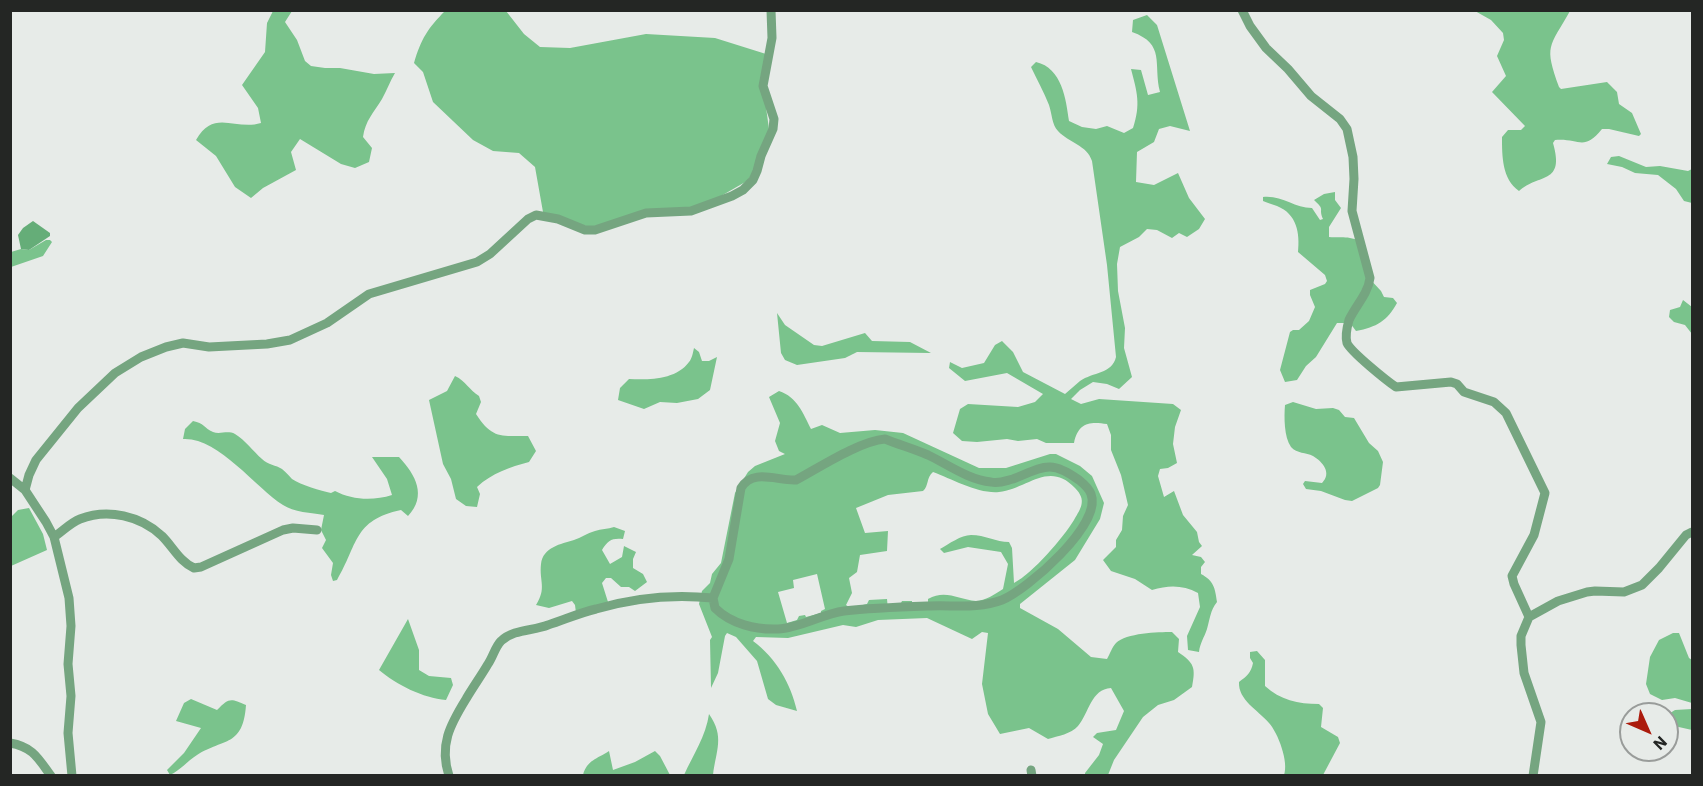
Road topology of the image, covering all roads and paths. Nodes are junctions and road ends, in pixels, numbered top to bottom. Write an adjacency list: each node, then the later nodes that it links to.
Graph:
1 (771, 10): 4 (street)
2 (1242, 10): 9 (street)
3 (10, 478): 4 (street)
4 (25, 490): 7 (street)
5 (317, 530): 7 (street)
6 (1692, 532): 9 (street)
7 (54, 537): 12 (street)
8 (713, 598): 8 (street); 13 (street)
9 (1529, 617): 14 (street)
10 (10, 743): 11 (street)
11 (51, 776)
12 (72, 776)
13 (449, 776)
14 (1533, 776)

